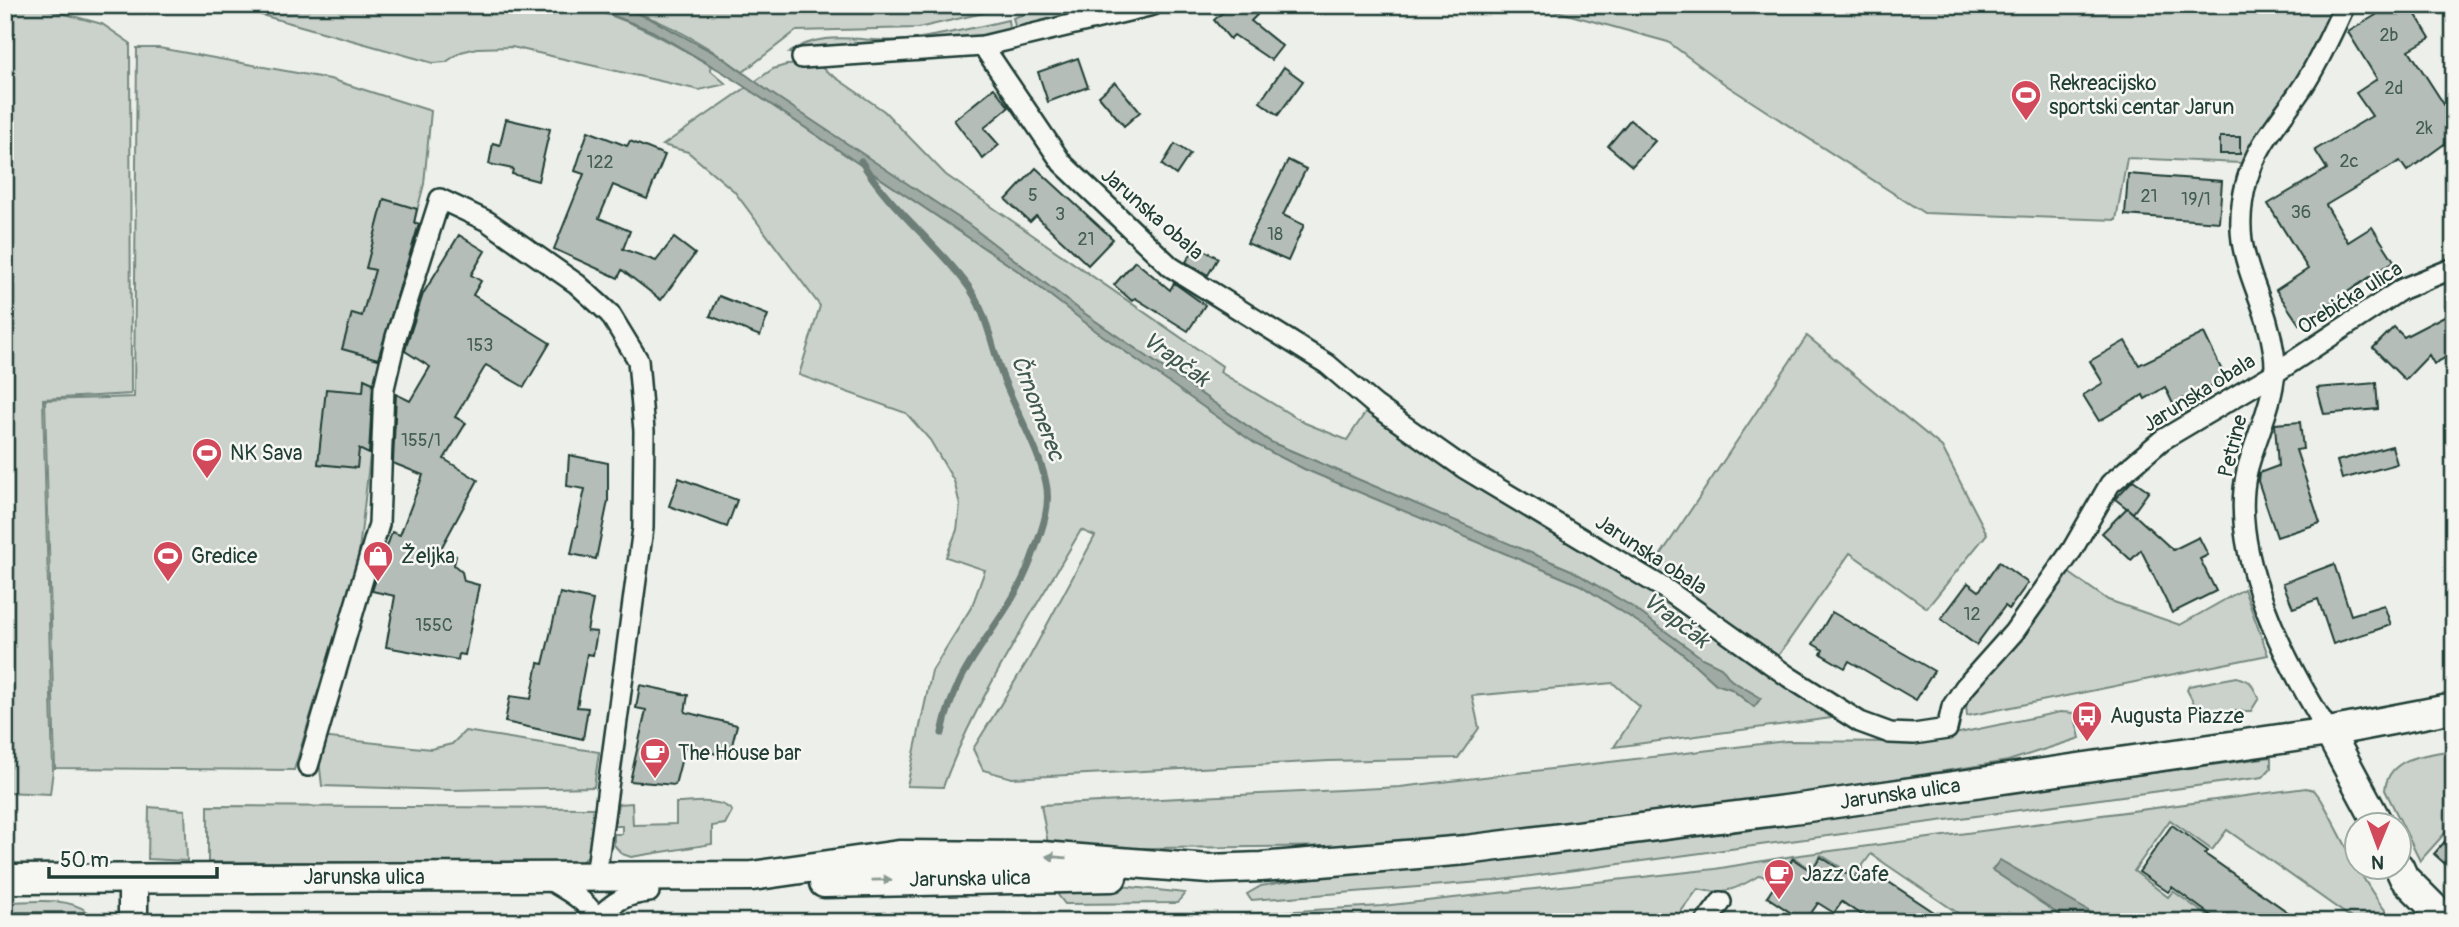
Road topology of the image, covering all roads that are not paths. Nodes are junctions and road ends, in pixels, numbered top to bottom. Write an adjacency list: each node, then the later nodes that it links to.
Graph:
1 (1153, 5): 3 (street)
2 (2345, 5): 6 (street, Petrine)
3 (984, 46): 4 (street); 6 (street, Jarunska obala)
4 (802, 58)
5 (2454, 268): 6 (street, Orebićka ulica)
6 (2275, 373): 8 (street, Petrine)
7 (2454, 708): 8 (street, Jarunska ulica)
8 (2329, 732): 10 (street); 11 (street, Jarunska ulica)
9 (308, 766): 13 (street)
10 (2371, 811)
11 (1344, 861): 13 (street, Jarunska ulica, one-way to 13); 17 (street, Jarunska ulica, one-way to 11)
12 (542, 876): 13 (street, Jarunska ulica); 15 (street, Jarunska ulica); 19 (street)
13 (596, 876): 17 (street, Jarunska ulica)
14 (5, 879): 15 (street, Jarunska ulica)
15 (133, 880): 20 (street)
16 (2407, 881): 22 (street)
17 (649, 891): 19 (street)
18 (1721, 902): 21 (street)
19 (597, 920)
20 (133, 922)
21 (1706, 922)
22 (2448, 922)

